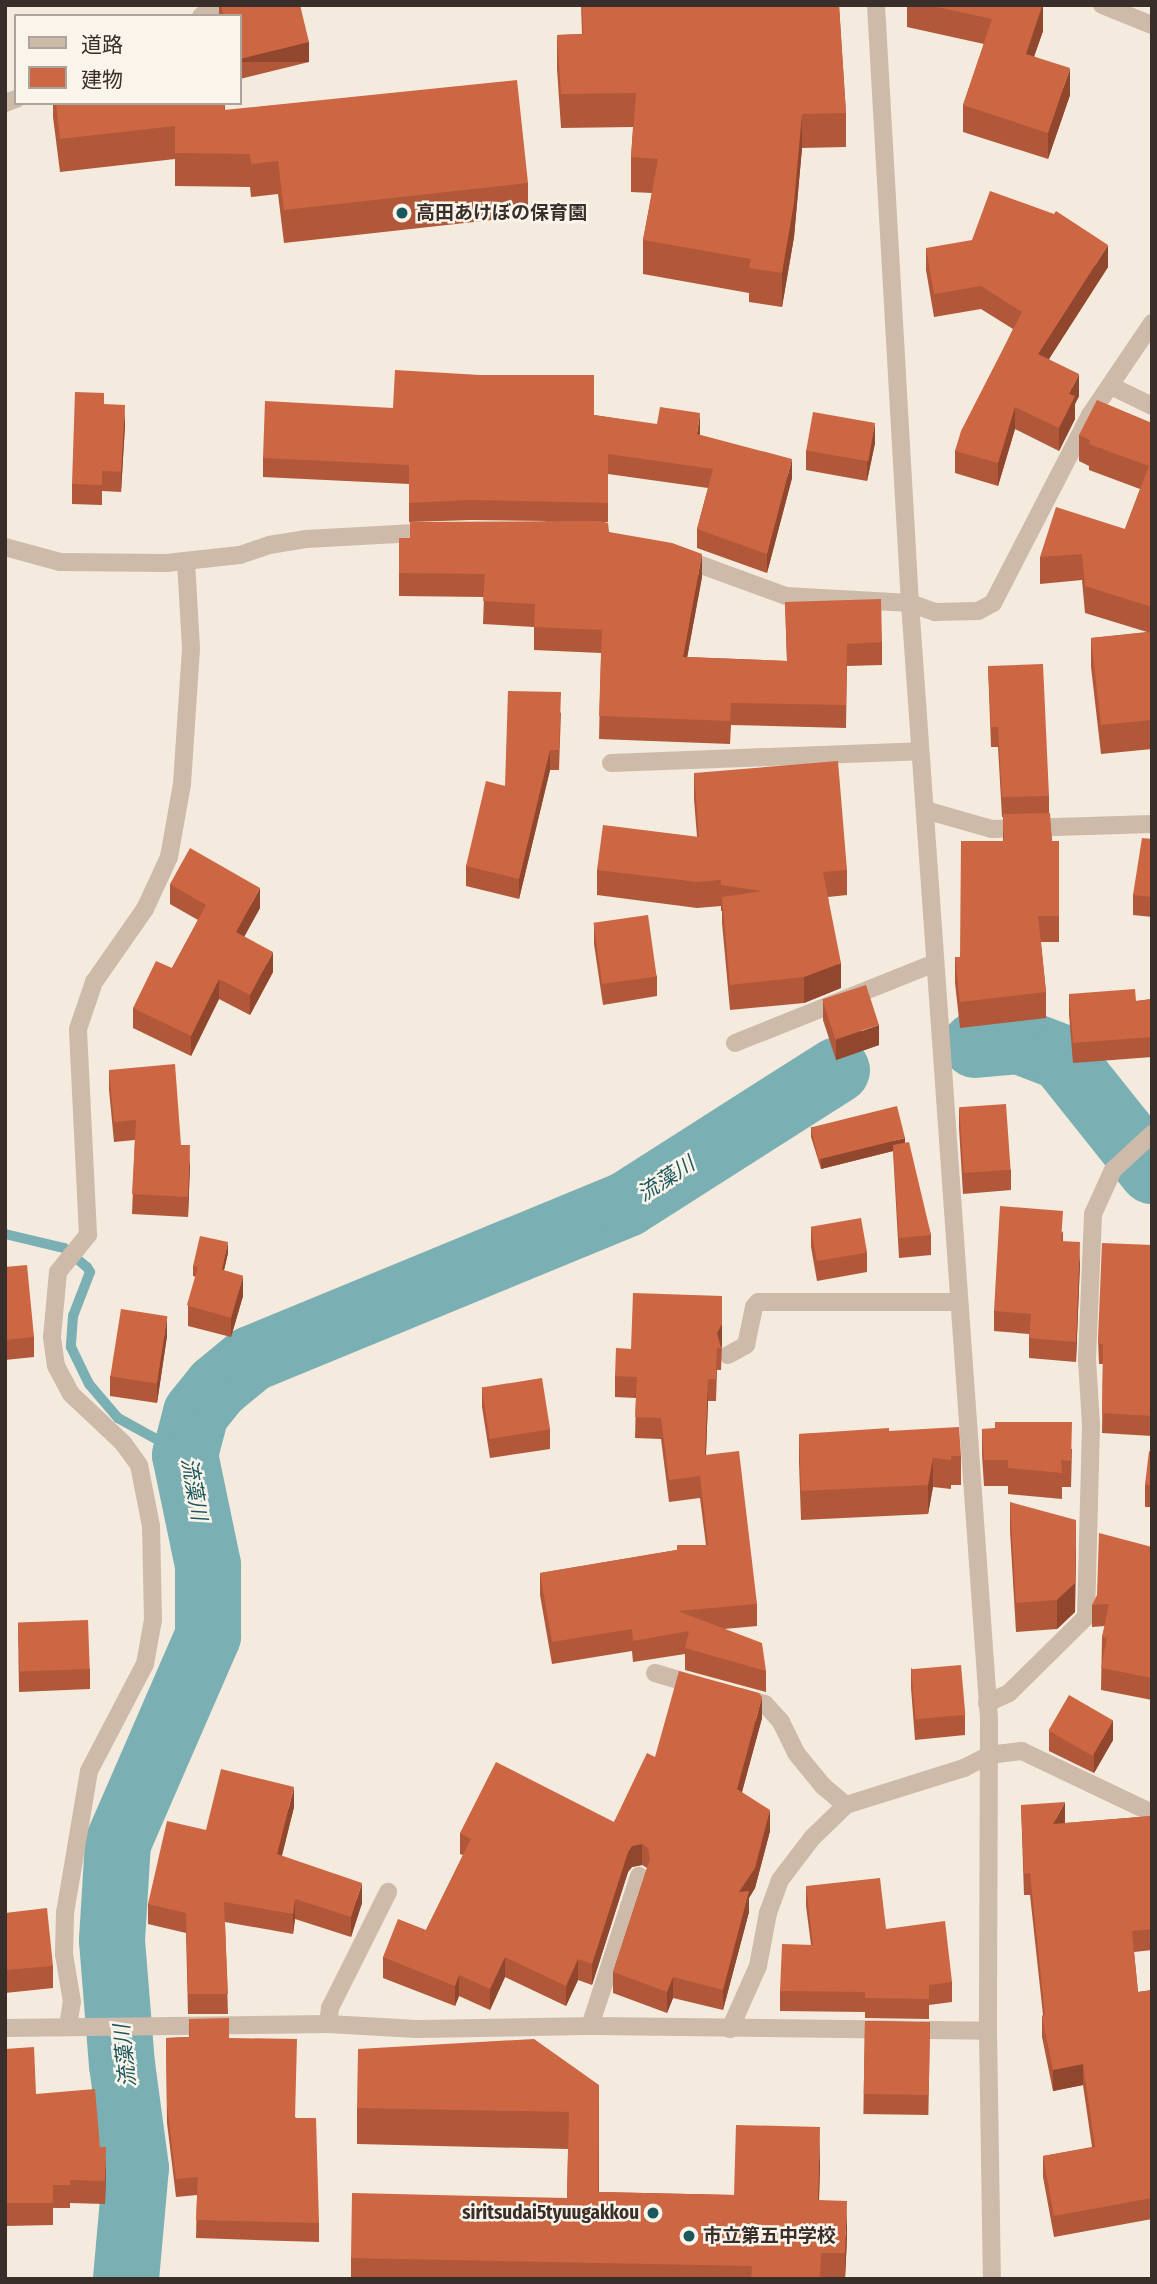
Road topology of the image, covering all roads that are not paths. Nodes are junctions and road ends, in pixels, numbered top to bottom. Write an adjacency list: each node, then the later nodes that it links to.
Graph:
1 (876, 5): 11 (street)
2 (1102, 5): 3 (street)
3 (1152, 25)
4 (1152, 323): 5 (street)
5 (1111, 386): 6 (street); 11 (street)
6 (1152, 406)
7 (458, 531): 10 (street)
8 (5, 547): 10 (street)
9 (660, 550): 11 (street)
10 (186, 561): 29 (street)
11 (910, 603): 12 (street)
12 (920, 751): 13 (street); 14 (street)
13 (611, 763)
14 (925, 810): 15 (street); 16 (street)
15 (1152, 824)
16 (935, 962): 17 (street); 19 (street)
17 (734, 1043)
18 (1148, 1137): 22 (street)
19 (959, 1302): 20 (street); 22 (street)
20 (728, 1355)
21 (654, 1673): 24 (street)
22 (987, 1703): 23 (street)
23 (989, 1755): 24 (street); 25 (street); 33 (street)
24 (846, 1805): 32 (street)
25 (1152, 1813)
26 (639, 1876): 30 (street)
27 (388, 1892): 28 (street)
28 (328, 2024): 29 (street); 30 (street)
29 (68, 2026): 31 (street)
30 (590, 2026): 32 (street)
31 (5, 2028)
32 (730, 2029): 33 (street)
33 (988, 2031): 34 (street)
34 (992, 2279)

